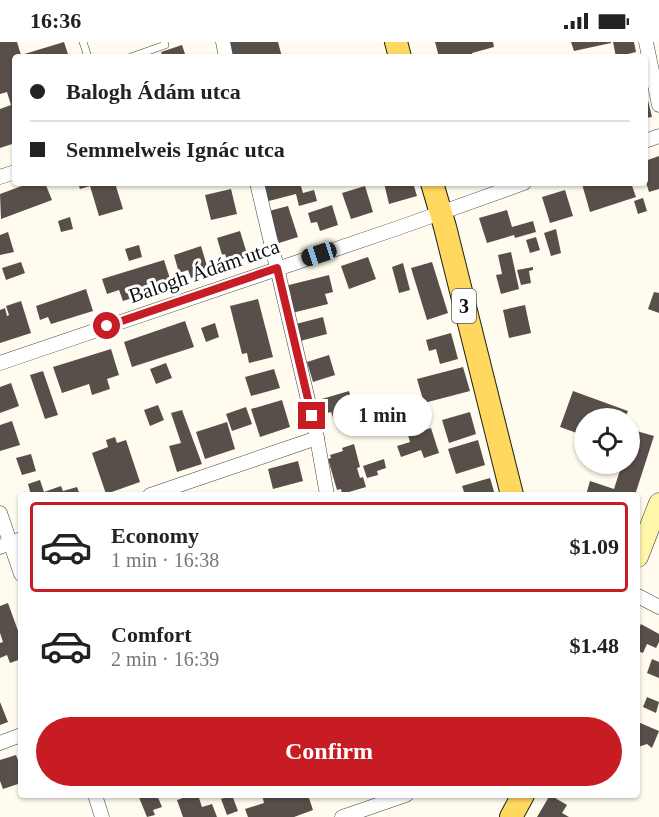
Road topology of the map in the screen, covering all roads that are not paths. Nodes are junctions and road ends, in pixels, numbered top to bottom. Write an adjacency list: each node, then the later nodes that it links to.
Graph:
1 (164, 42): 3 (lane)
2 (646, 42): 4 (street)
3 (140, 54)
4 (659, 105)
5 (258, 186): 9 (street)
6 (433, 186): 8 (main road, 3)
7 (516, 186): 8 (street, Balogh Ádám utca)
8 (441, 213): 9 (street, Balogh Ádám utca); 14 (main road, 3)
9 (277, 268): 10 (street, Balogh Ádám utca); 11 (street)
10 (0, 363)
11 (317, 438): 12 (street); 13 (street)
12 (159, 492)
13 (326, 492)
14 (511, 492)
15 (659, 503): 18 (street)
16 (0, 513): 17 (street)
17 (11, 543): 19 (street)
18 (640, 552)
19 (18, 565)
20 (640, 597): 21 (street)
21 (659, 607)
22 (18, 736): 23 (street)
23 (0, 743)
24 (96, 798): 27 (street)
25 (397, 798): 28 (street)
26 (521, 798): 29 (main road)
27 (102, 817)
28 (342, 817)
29 (511, 817)

